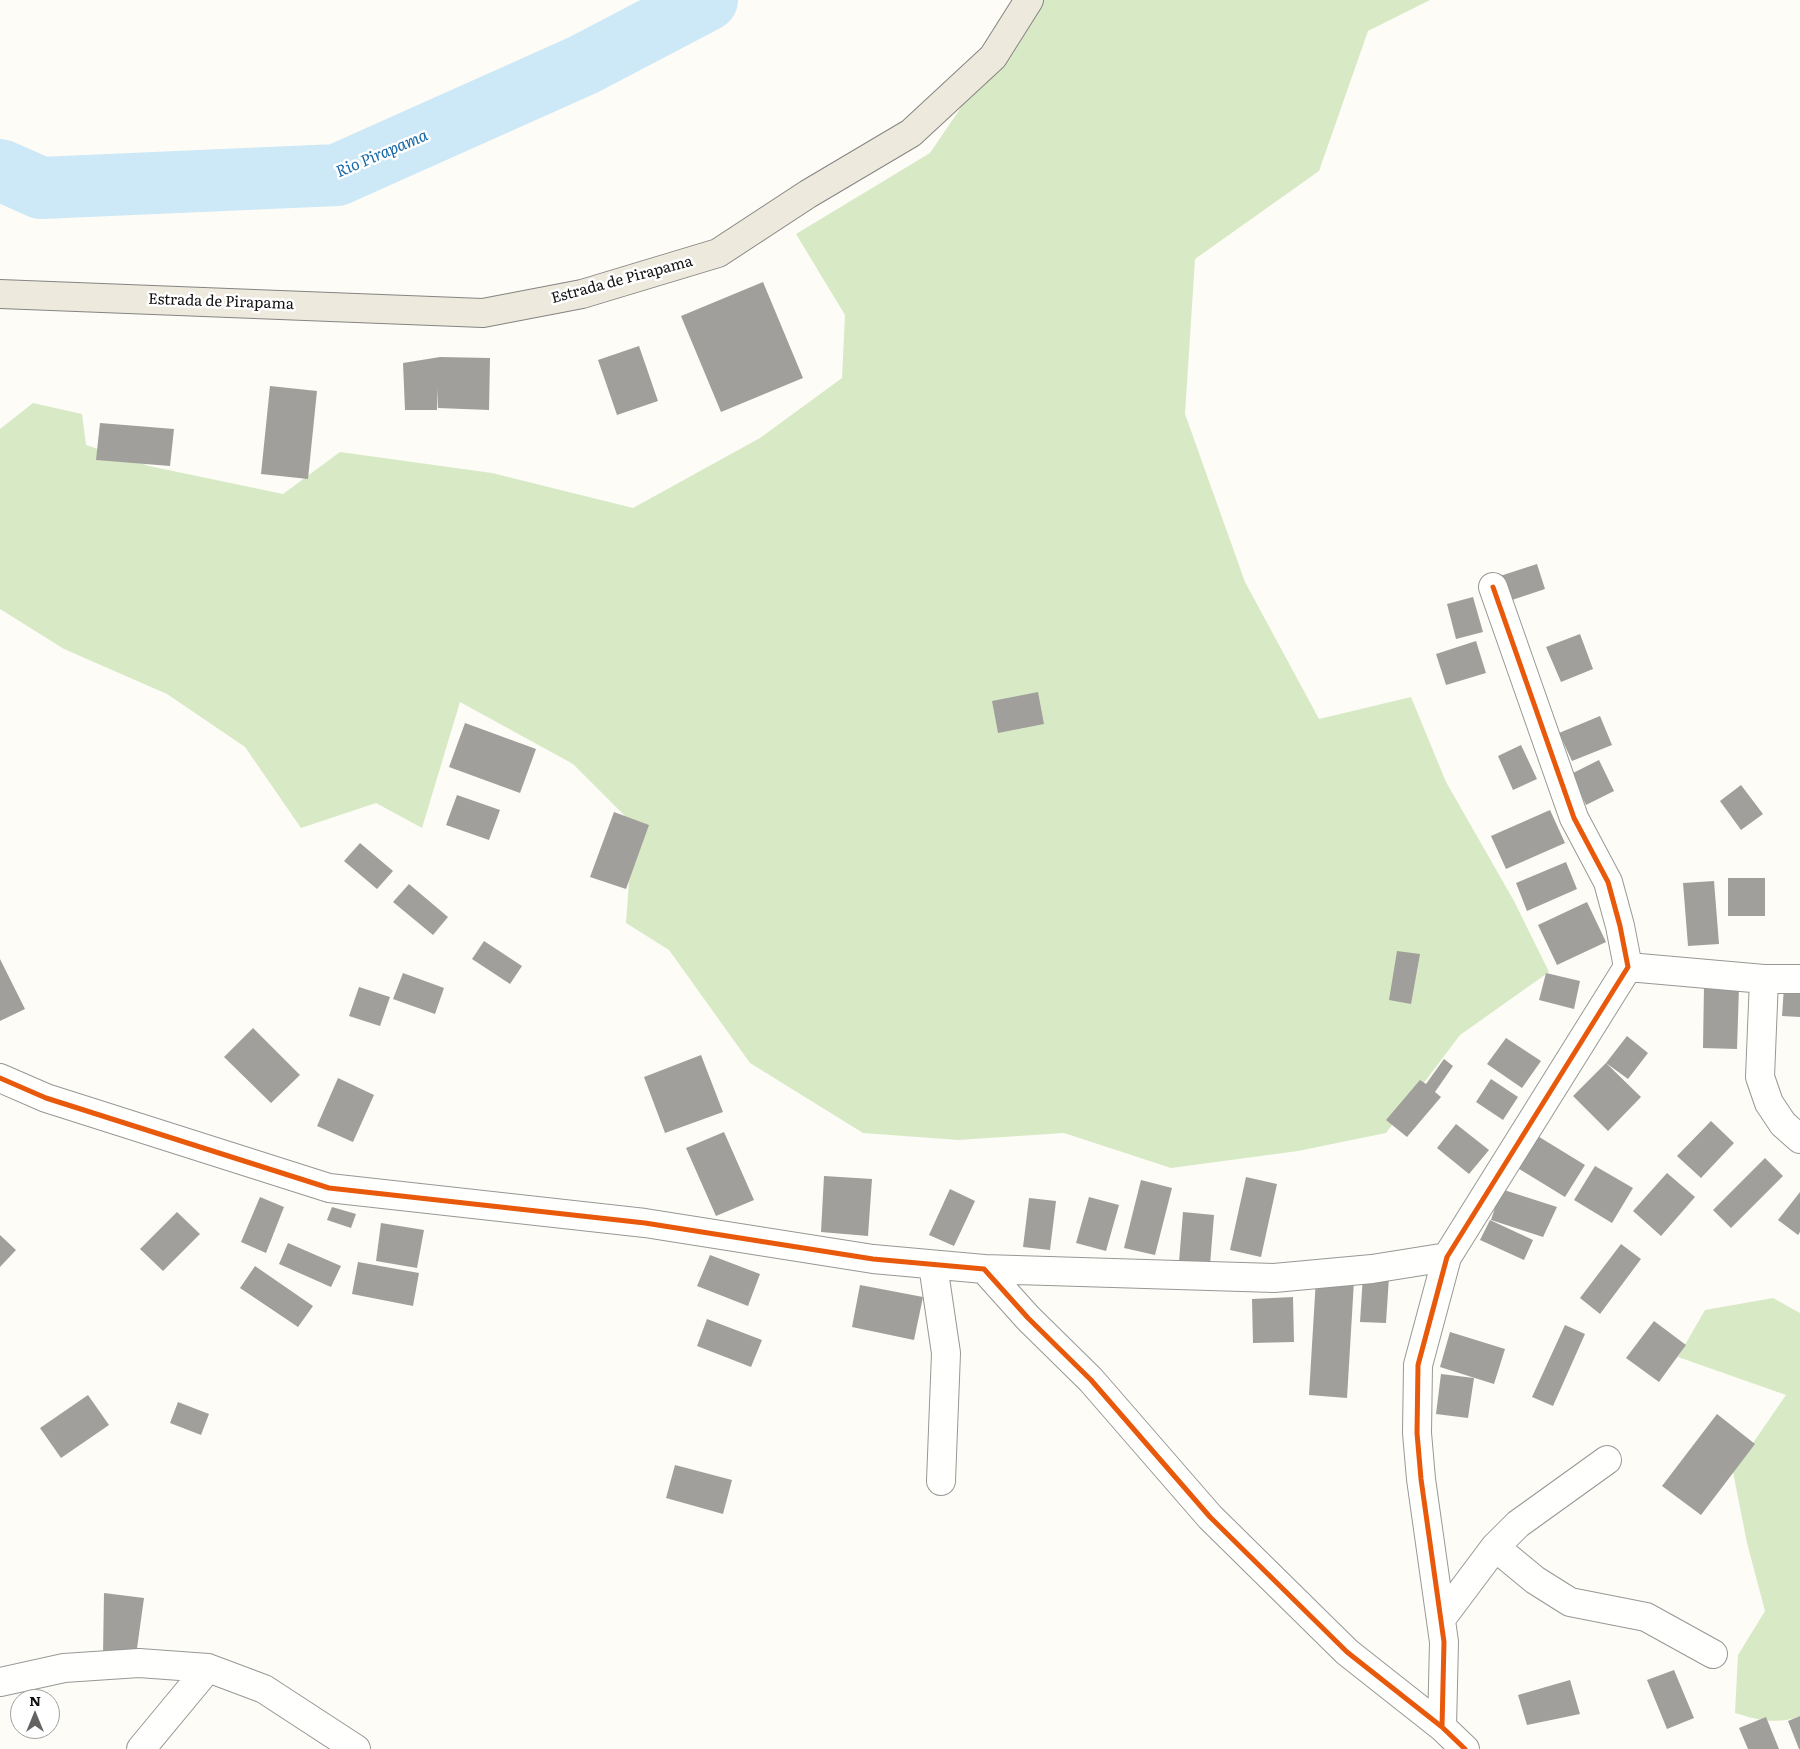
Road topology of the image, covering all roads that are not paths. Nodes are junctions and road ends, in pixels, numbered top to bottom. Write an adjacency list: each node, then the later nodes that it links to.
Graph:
1 (1029, 0): 2 (main road, Estrada de Pirapama)
2 (0, 294)
3 (1493, 587): 4 (street)
4 (1628, 967): 6 (street); 9 (street)
5 (1800, 978): 6 (street)
6 (1764, 979): 8 (street)
7 (0, 1078): 10 (street)
8 (1800, 1139)
9 (1447, 1257): 11 (street); 15 (street)
10 (933, 1265): 11 (street); 13 (street)
11 (984, 1269): 19 (street)
12 (1607, 1460): 14 (street)
13 (941, 1481)
14 (1495, 1547): 15 (street); 16 (street)
15 (1441, 1619): 19 (street)
16 (1713, 1654)
17 (208, 1668): 18 (street); 20 (street); 21 (street)
18 (0, 1682)
19 (1442, 1727): 22 (street)
20 (141, 1749)
21 (356, 1749)
22 (1465, 1749)

